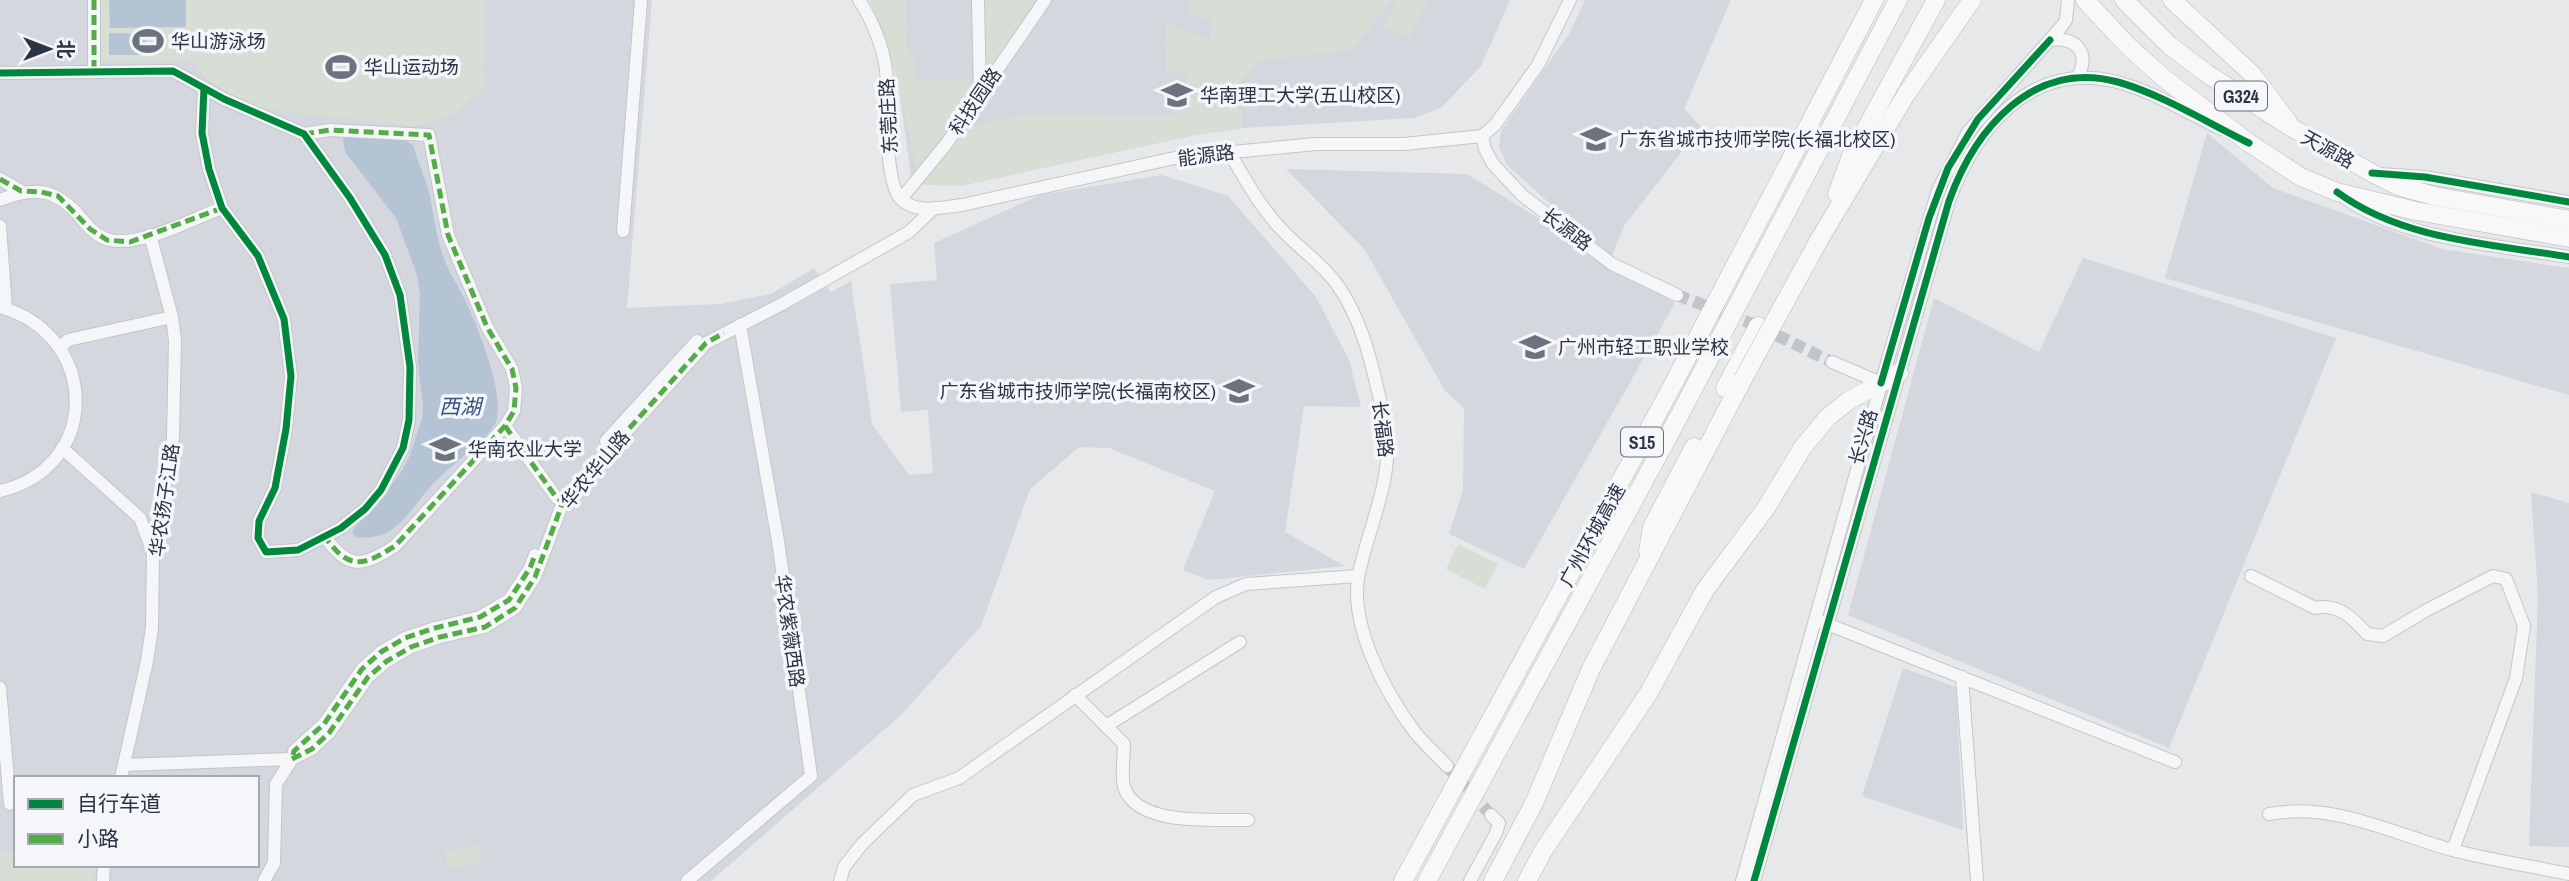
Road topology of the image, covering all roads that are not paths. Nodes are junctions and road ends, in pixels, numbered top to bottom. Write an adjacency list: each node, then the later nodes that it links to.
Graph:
1 (94, 0): 18 (street)
2 (640, 0): 39 (street)
3 (859, 0): 32 (street, 东莞庄路)
4 (978, 0): 22 (street)
5 (1045, 0): 22 (street, 科技园路)
6 (1570, 0): 25 (street)
7 (1874, 0): 81 (highway, 广州环城高速 / S15)
8 (1898, 0): 82 (highway, 广州环城高速 / S15)
9 (1936, 0): 42 (highway)
10 (1972, 0): 42 (highway)
11 (2068, 0): 16 (street, 长兴路)
12 (2085, 0): 17 (highway, G324)
13 (2094, 0): 17 (highway)
14 (2124, 0): 23 (highway, 天源路 / G324)
15 (2172, 0): 23 (highway)
16 (2050, 40): 20 (street); 52 (street, 长兴路)
17 (2129, 47): 26 (highway, 天源路 / G324)
18 (94, 70): 19 (street); 21 (street)
19 (0, 73)
20 (2077, 78): 26 (street, 长兴路); 51 (street, 长兴路)
21 (204, 88): 24 (street); 35 (street)
22 (981, 94): 32 (street, 科技园路)
23 (2292, 128): 28 (highway, 天源路 / G324)
24 (304, 134): 53 (street); 57 (street)
25 (1482, 135): 27 (street, 能源路); 44 (street, 长源路)
26 (2249, 143): 31 (highway, 天源路 / G324)
27 (1229, 152): 36 (street, 能源路); 59 (street, 长福路)
28 (2372, 173): 34 (street); 37 (highway, 天源路 / G324)
29 (0, 179): 30 (street)
30 (21, 191): 33 (street); 40 (street)
31 (2337, 192): 41 (highway, 天源路 / G324); 43 (street)
32 (901, 199): 36 (street)
33 (0, 200)
34 (2569, 202)
35 (222, 208): 40 (street); 57 (street)
36 (934, 208): 47 (street, 华农华山路)
37 (2569, 220)
38 (0, 226): 45 (street)
39 (623, 231)
40 (150, 235): 46 (street, 华农扬子江路)
41 (2569, 238)
42 (1819, 240): 61 (highway, bridge)
43 (2569, 257)
44 (1677, 295)
45 (3, 308): 49 (street)
46 (172, 317): 49 (street); 58 (street, 华农扬子江路)
47 (740, 325): 56 (street, 华农华山路); 79 (street, 华农紫薇西路)
48 (1758, 326): 61 (highway)
49 (60, 348): 54 (street)
50 (1832, 362): 52 (street)
51 (1899, 373): 52 (highway); 62 (street, 长兴路)
52 (1881, 383): 62 (street, 长兴路); 85 (highway)
53 (505, 426): 56 (street); 57 (street)
54 (62, 448): 55 (street); 58 (street)
55 (0, 491)
56 (560, 499): 68 (street, 华农华山路)
57 (325, 537)
58 (153, 553): 71 (street, 华农扬子江路)
59 (1358, 576): 66 (street); 70 (street, 长福路)
60 (2251, 576): 76 (street)
61 (1622, 612): 84 (highway)
62 (1821, 622): 64 (street); 86 (street, 长兴路); 87 (street, 长兴路)
63 (1240, 642): 67 (street)
64 (1962, 677): 69 (street); 88 (street)
65 (0, 688): 72 (street)
66 (1075, 695): 67 (street); 80 (street)
67 (1105, 726): 75 (street)
68 (292, 759): 71 (street); 78 (street, 华农华山路)
69 (2175, 762)
70 (1447, 766)
71 (123, 772)
72 (10, 804)
73 (2269, 814): 76 (street)
74 (1491, 815): 83 (street)
75 (1248, 820)
76 (2452, 850): 77 (street)
77 (2569, 874)
78 (264, 881)
79 (687, 881)
80 (840, 881)
81 (1403, 881)
82 (1427, 881)
83 (1470, 881)
84 (1493, 881)
85 (1527, 881)
86 (1742, 881)
87 (1754, 881)
88 (1978, 881)

